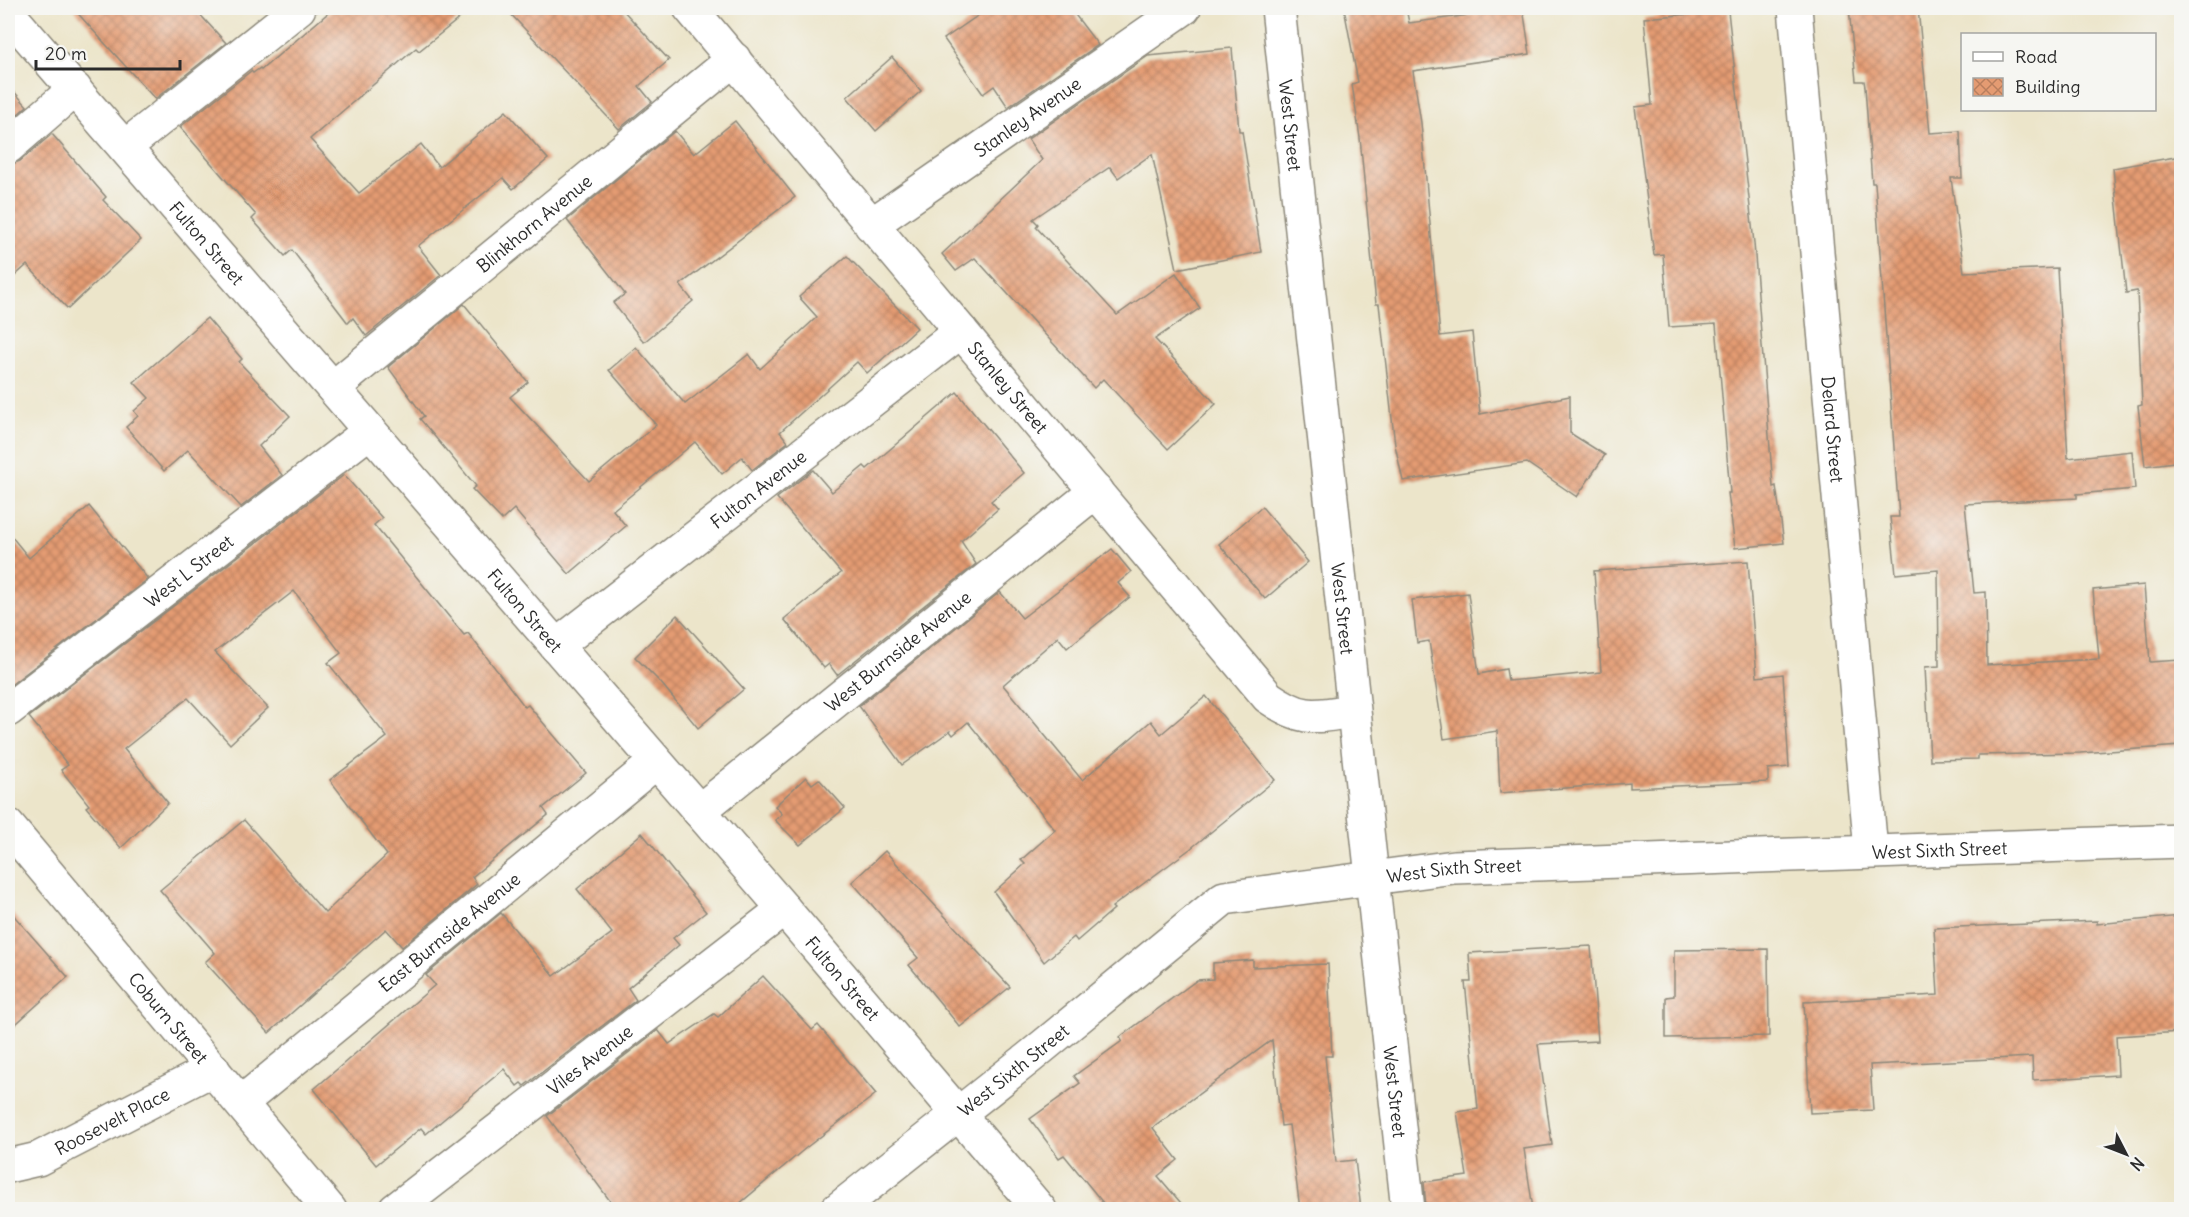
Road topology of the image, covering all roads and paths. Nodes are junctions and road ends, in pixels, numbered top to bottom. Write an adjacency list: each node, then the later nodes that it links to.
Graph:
1 (299, 8): 10 (street)
2 (690, 8): 7 (street, Stanley Street)
3 (1184, 8): 11 (street, Stanley Avenue)
4 (1278, 8): 18 (street, West Street)
5 (1795, 8): 23 (street, Delard Street)
6 (8, 13): 8 (street, Fulton Street)
7 (734, 59): 11 (street, Stanley Street); 13 (street, Blinkhorn Avenue)
8 (75, 89): 9 (street); 10 (street, Fulton Street)
9 (8, 147)
10 (125, 147): 13 (street, Fulton Street)
11 (872, 225): 12 (street, Stanley Street)
12 (961, 331): 15 (street, Stanley Street); 16 (street, Fulton Avenue)
13 (333, 388): 14 (street, Fulton Street)
14 (370, 431): 16 (street, Fulton Street); 17 (street, West L Street)
15 (1096, 491): 18 (street, Stanley Street); 20 (street, West Burnside Avenue)
16 (556, 646): 19 (street, Fulton Street)
17 (8, 711)
18 (1353, 711): 24 (street, West Street)
19 (656, 762): 20 (street, Fulton Street); 27 (street, East Burnside Avenue)
20 (699, 811): 25 (street, Fulton Street)
21 (8, 826): 26 (street, Coburn Street)
22 (2181, 841): 23 (street, West Sixth Street)
23 (1871, 851): 24 (street, West Sixth Street)
24 (1371, 879): 28 (street, West Sixth Street); 34 (street, West Street)
25 (784, 909): 28 (street, Fulton Street); 31 (street, Viles Avenue)
26 (213, 1069): 27 (street, Coburn Street); 29 (street, Roosevelt Place)
27 (242, 1102): 30 (street, Coburn Street)
28 (957, 1114): 32 (street, West Sixth Street); 33 (street, Fulton Street)
29 (8, 1166)
30 (330, 1209)
31 (396, 1209)
32 (837, 1209)
33 (1040, 1209)
34 (1408, 1209)

